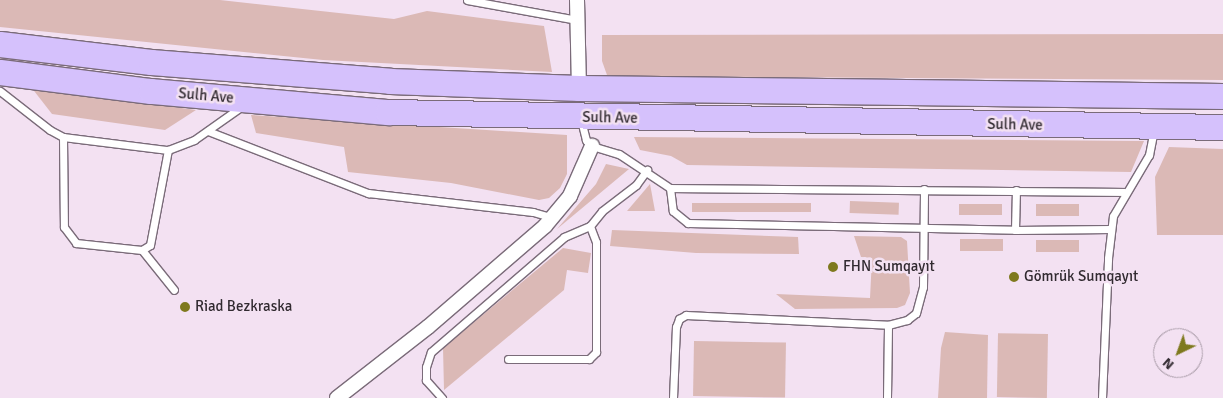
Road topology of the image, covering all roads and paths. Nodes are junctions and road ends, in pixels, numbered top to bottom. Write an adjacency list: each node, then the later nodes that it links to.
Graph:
1 (467, 0): 3 (lane)
2 (577, 0): 3 (street)
3 (577, 20): 6 (street)
4 (0, 44): 6 (highway, Sulh Ave)
5 (0, 72): 9 (highway, Sulh Ave)
6 (580, 88): 8 (highway, Sulh Ave); 10 (highway)
7 (0, 91): 14 (lane)
8 (1223, 96)
9 (250, 100): 10 (highway, Sulh Ave); 13 (lane)
10 (580, 117): 11 (highway, Sulh Ave); 15 (lane)
11 (1154, 127): 12 (highway, Sulh Ave); 21 (lane)
12 (1223, 127)
13 (208, 131): 16 (lane); 22 (lane)
14 (64, 137): 16 (lane); 27 (lane)
15 (592, 146): 17 (lane); 22 (street)
16 (168, 150): 27 (lane)
17 (647, 170): 18 (lane); 23 (lane)
18 (670, 188): 19 (lane); 24 (lane)
19 (924, 189): 20 (lane); 24 (lane)
20 (1016, 190): 21 (lane); 26 (lane)
21 (1124, 192): 25 (lane)
22 (554, 218): 31 (street)
23 (590, 226): 30 (lane); 32 (lane)
24 (924, 227): 26 (lane); 29 (lane)
25 (1110, 229): 26 (lane); 35 (lane)
26 (1015, 230)
27 (142, 250): 28 (lane)
28 (174, 290)
29 (888, 324): 33 (lane); 34 (lane)
30 (508, 359)
31 (337, 398)
32 (442, 398)
33 (673, 398)
34 (887, 398)
35 (1102, 398)

